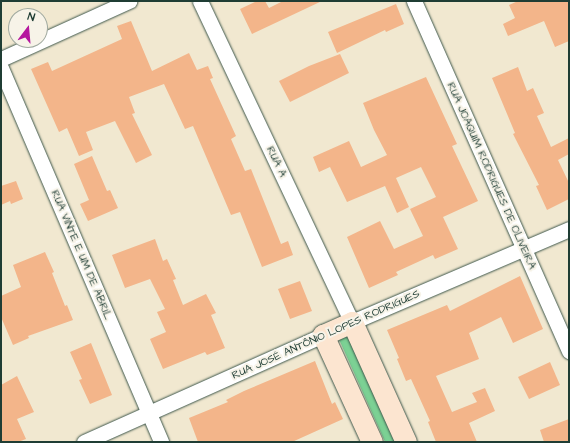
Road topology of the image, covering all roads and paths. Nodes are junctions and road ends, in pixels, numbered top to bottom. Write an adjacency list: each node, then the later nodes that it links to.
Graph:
1 (129, 1): 4 (street)
2 (200, 1): 8 (street, RUA A)
3 (414, 1): 7 (street, RUA JOAQUIM RODRIGUES DE OLIVEIRA)
4 (1, 59)
5 (1, 68): 11 (street, RUA VINTE E UM DE ABRIL)
6 (569, 229): 7 (street, RUA JOSÉ ANTÔNIO LOPES RODRIGUES)
7 (524, 249): 8 (street, RUA JOSÉ ANTÔNIO LOPES RODRIGUES); 10 (street, RUA JOAQUIM RODRIGUES DE OLIVEIRA)
8 (352, 322): 9 (street, RUA JOSÉ ANTÔNIO LOPES RODRIGUES); 15 (street)
9 (323, 336): 11 (street, RUA JOSÉ ANTÔNIO LOPES RODRIGUES); 14 (street)
10 (569, 351)
11 (148, 414): 12 (street, RUA JOSÉ ANTÔNIO LOPES RODRIGUES); 13 (street, RUA VINTE E UM DE ABRIL)
12 (84, 442)
13 (161, 442)
14 (372, 442)
15 (406, 442)

